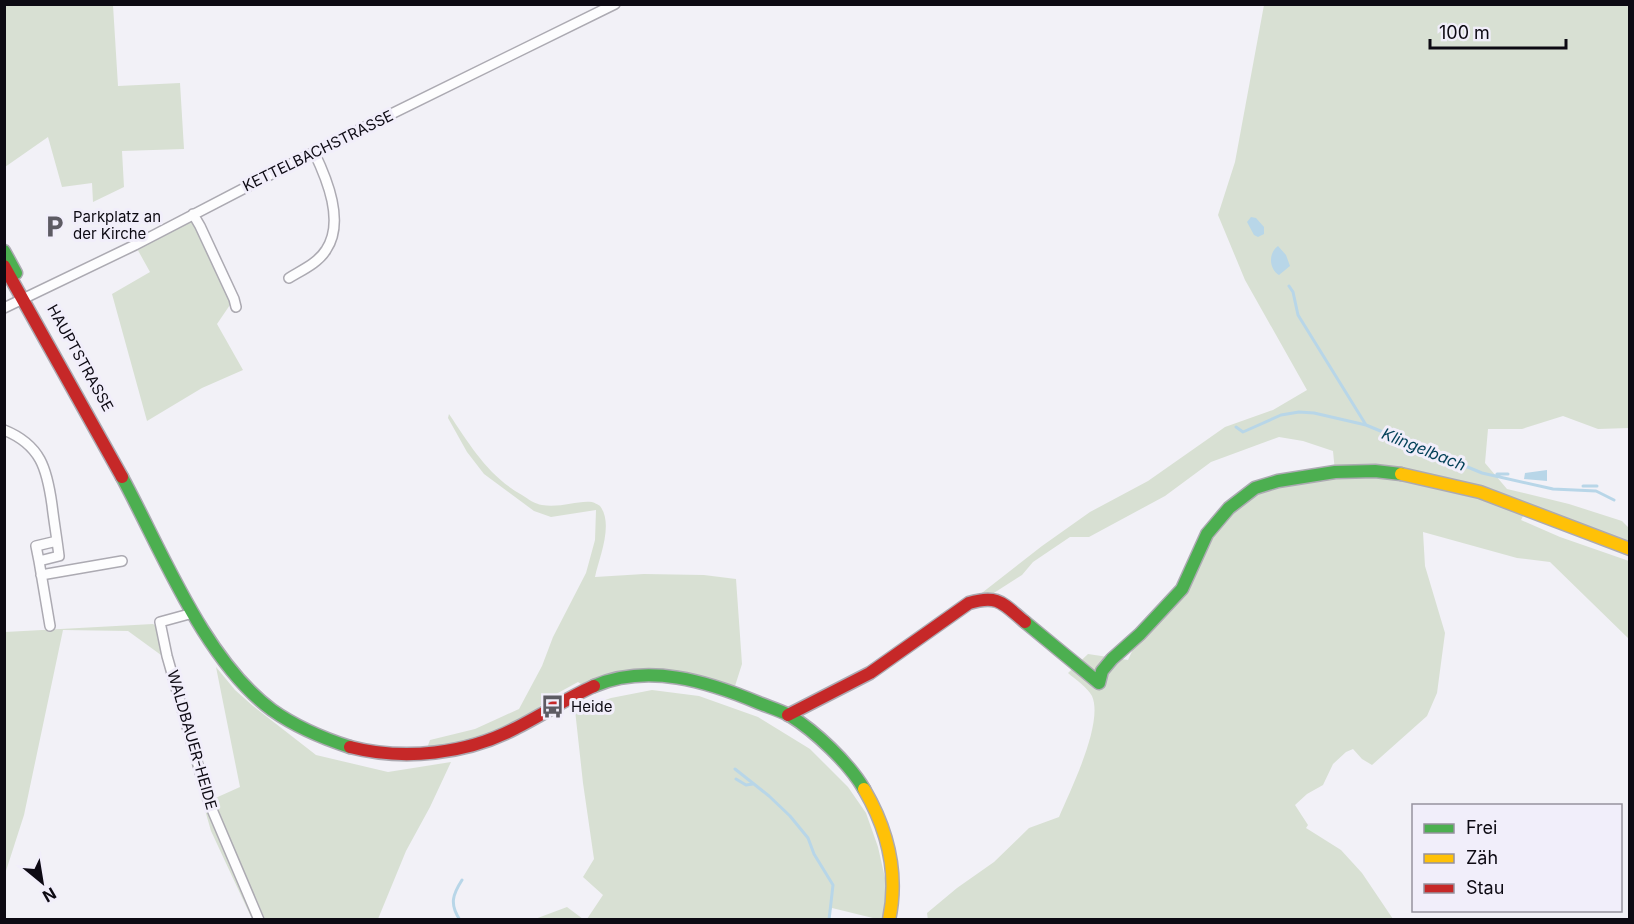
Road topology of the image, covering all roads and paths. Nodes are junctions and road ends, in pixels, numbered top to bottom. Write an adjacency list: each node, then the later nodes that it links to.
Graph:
1 (615, 4): 2 (street, KETTELBACHSTRASSE)
2 (314, 152): 3 (street, KETTELBACHSTRASSE); 6 (street)
3 (193, 214): 7 (street, KETTELBACHSTRASSE); 8 (street)
4 (4, 251): 7 (main road, HAUPTSTRASSE)
5 (4, 266): 7 (main road, HAUPTSTRASSE)
6 (289, 278)
7 (25, 297): 9 (street, KETTELBACHSTRASSE); 11 (main road, HAUPTSTRASSE); 11 (main road, HAUPTSTRASSE)
8 (236, 307)
9 (4, 308)
10 (4, 430): 12 (street)
11 (124, 481): 17 (main road)
12 (57, 541): 14 (street); 14 (street)
13 (1629, 549): 19 (main road)
14 (39, 561): 16 (street)
15 (122, 561): 16 (street)
16 (41, 575): 18 (street)
17 (193, 613): 19 (main road); 20 (street, WALDBAUER-HEIDE)
18 (50, 626)
19 (788, 715): 21 (main road)
20 (260, 920)
21 (889, 920)

